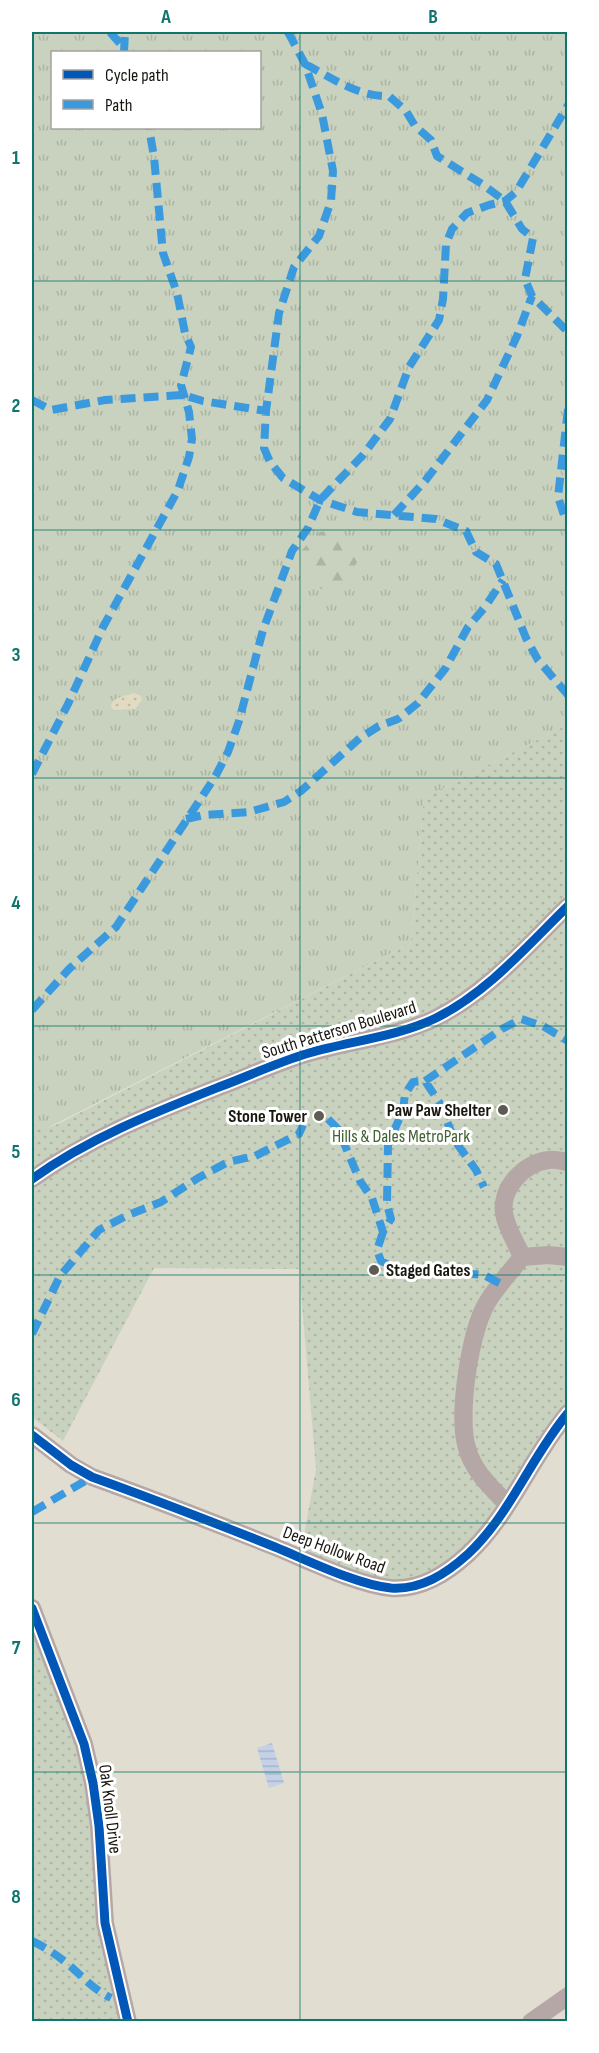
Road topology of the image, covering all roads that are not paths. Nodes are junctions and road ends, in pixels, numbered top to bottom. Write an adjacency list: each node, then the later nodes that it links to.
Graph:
1 (567, 906): 3 (street, South Patterson Boulevard)
2 (567, 1162): 4 (street)
3 (32, 1179)
4 (522, 1257): 5 (street); 8 (street)
5 (567, 1257)
6 (567, 1413): 8 (street, Deep Hollow Road)
7 (32, 1435): 8 (street, Deep Hollow Road)
8 (507, 1504)
9 (32, 1608): 11 (street, Oak Knoll Drive)
10 (567, 1996): 12 (street)
11 (128, 2022)
12 (531, 2022)

